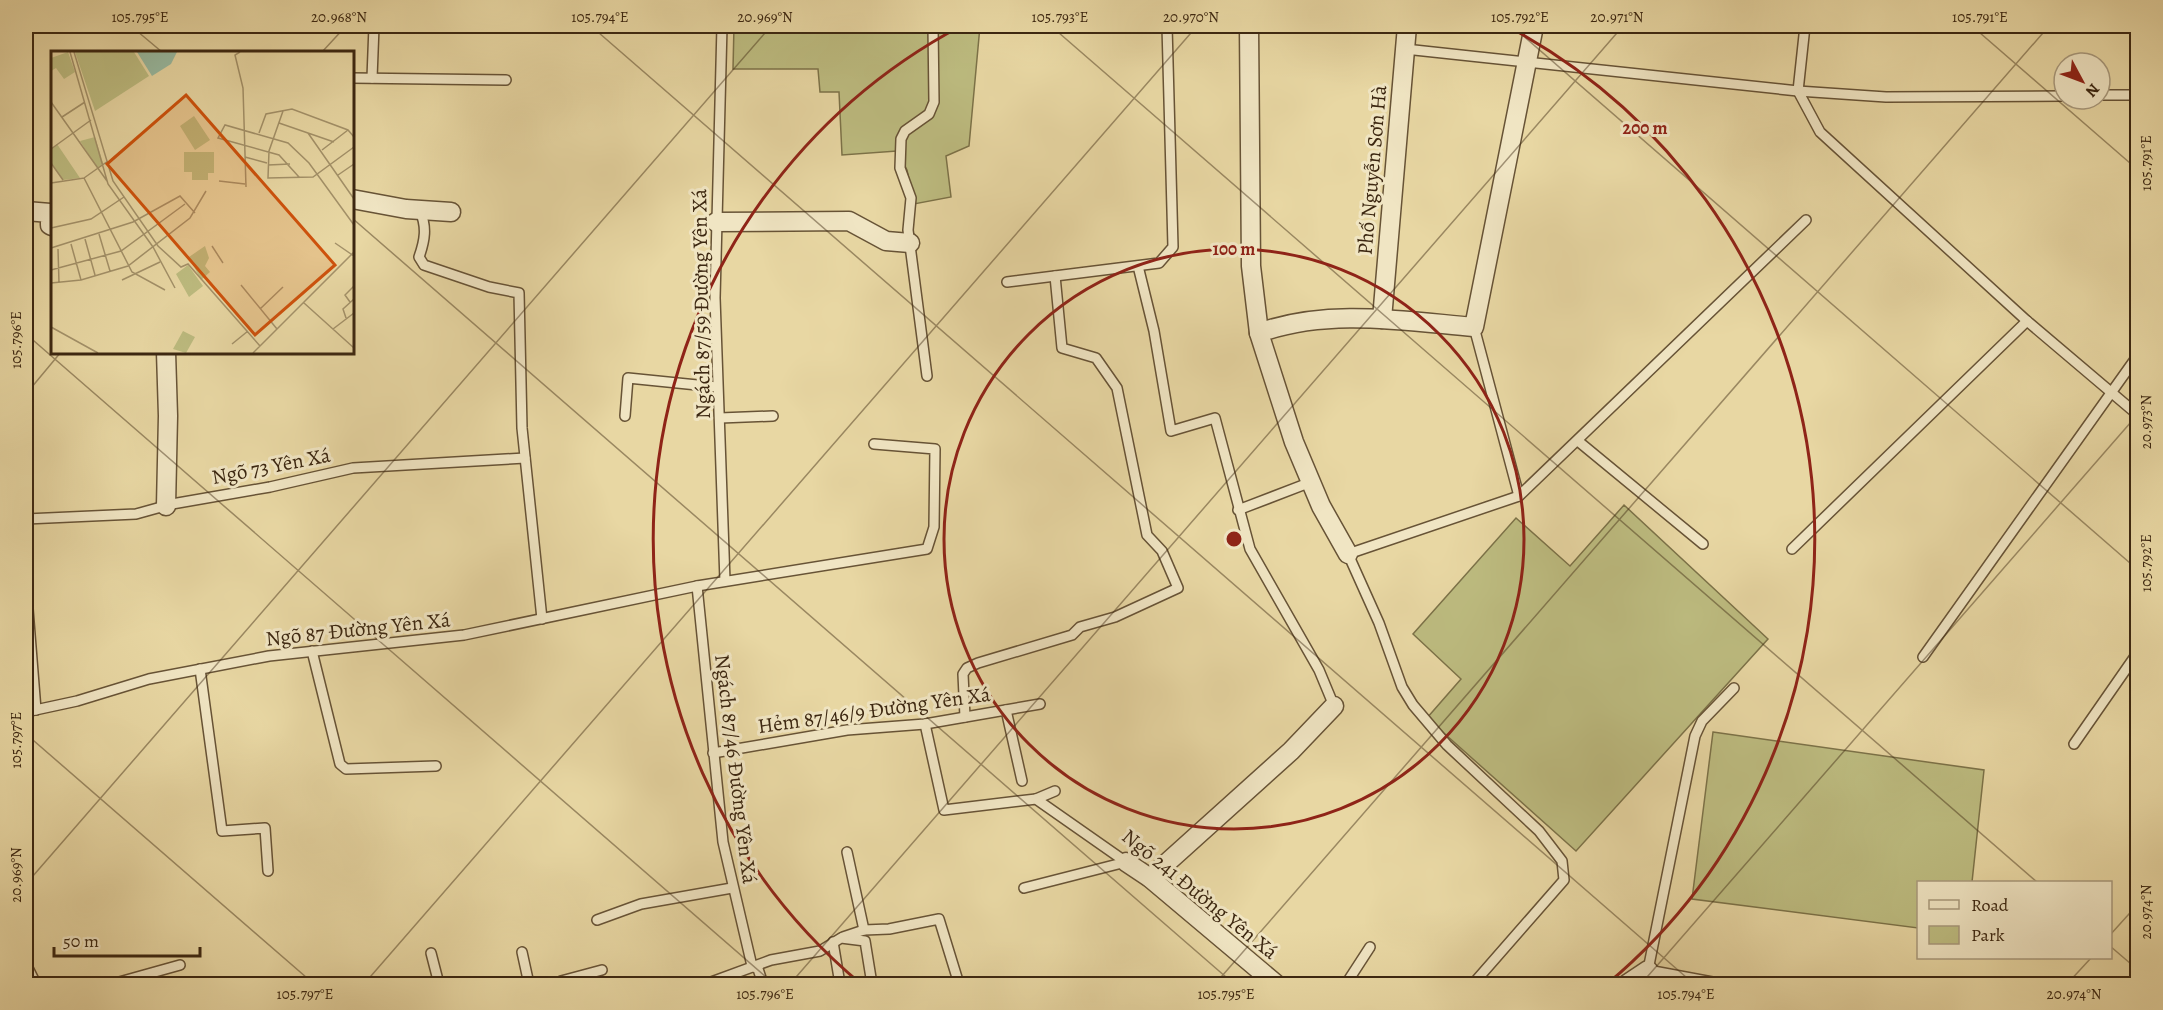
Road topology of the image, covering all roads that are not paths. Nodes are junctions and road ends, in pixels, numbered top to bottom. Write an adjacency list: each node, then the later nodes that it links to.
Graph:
1 (374, 26): 12 (lane)
2 (722, 26): 23 (lane, Ngách 87/59 Đường Yên Xá)
3 (933, 26): 25 (lane)
4 (1167, 26): 26 (lane)
5 (1249, 26): 32 (street)
6 (1407, 26): 9 (street, Phố Nguyễn Sơn Hà)
7 (1534, 26): 10 (street)
8 (1805, 26): 14 (lane)
9 (1405, 50): 10 (lane); 29 (street, Phố Nguyễn Sơn Hà)
10 (1528, 61): 14 (lane); 31 (street)
11 (354, 78): 12 (lane)
12 (372, 78): 13 (lane)
13 (507, 80)
14 (1798, 91): 17 (lane); 30 (lane)
15 (2112, 95): 16 (lane)
16 (2138, 95)
17 (2052, 96)
18 (354, 199): 20 (street)
19 (26, 211): 24 (street)
20 (420, 211): 21 (street); 44 (lane)
21 (451, 212)
22 (1806, 220): 42 (lane)
23 (717, 222): 25 (street); 36 (lane, Ngách 87/59 Đường Yên Xá)
24 (51, 225)
25 (910, 243): 35 (lane)
26 (1138, 266): 27 (lane); 48 (lane)
27 (1055, 276): 28 (lane); 66 (lane)
28 (1007, 282)
29 (1382, 319): 31 (street); 32 (street)
30 (2027, 321): 37 (lane); 51 (lane)
31 (1474, 327): 46 (lane)
32 (1259, 333): 45 (street)
33 (165, 354): 47 (street)
34 (2138, 355): 37 (lane)
35 (927, 376)
36 (717, 387): 39 (lane); 41 (lane, Ngách 87/59 Đường Yên Xá)
37 (2112, 392): 38 (lane); 59 (lane)
38 (2138, 415)
39 (625, 416)
40 (773, 416): 41 (lane)
41 (720, 418): 53 (lane, Ngách 87/59 Đường Yên Xá)
42 (1578, 441): 46 (lane); 50 (lane)
43 (874, 444): 53 (lane, Ngõ 87 Đường Yên Xá)
44 (525, 458): 47 (lane, Ngõ 73 Yên Xá); 56 (lane)
45 (1311, 482): 48 (lane); 52 (street)
46 (1519, 496): 52 (lane)
47 (166, 506): 49 (lane, Ngõ 73 Yên Xá)
48 (1238, 510): 63 (lane)
49 (26, 519)
50 (1703, 544)
51 (1792, 549)
52 (1348, 554): 103 (lane)
53 (726, 581): 55 (lane, Ngõ 87 Đường Yên Xá)
54 (26, 584): 65 (lane)
55 (696, 586): 56 (lane, Ngõ 87 Đường Yên Xá); 69 (lane, Ngách 87/46 Đường Yên Xá)
56 (542, 619): 57 (lane, Ngõ 87 Đường Yên Xá)
57 (312, 651): 60 (lane, Ngõ 87 Đường Yên Xá); 70 (lane)
58 (2138, 652): 68 (lane)
59 (1923, 657)
60 (200, 669): 65 (lane, Ngõ 87 Đường Yên Xá); 76 (lane)
61 (1734, 688): 90 (lane)
62 (1040, 704): 64 (lane, Hẻm 87/46/9 Đường Yên Xá)
63 (1334, 706): 77 (street)
64 (1006, 710): 66 (lane, Hẻm 87/46/9 Đường Yên Xá); 71 (lane)
65 (31, 711)
66 (965, 717): 67 (lane, Hẻm 87/46/9 Đường Yên Xá)
67 (925, 724): 69 (lane, Hẻm 87/46/9 Đường Yên Xá); 73 (lane)
68 (2074, 744)
69 (713, 753): 78 (lane, Ngách 87/46 Đường Yên Xá)
70 (436, 766)
71 (1022, 781)
72 (1055, 791): 73 (lane)
73 (1036, 799): 75 (lane, Ngõ 241 Đường Yên Xá)
74 (847, 852): 81 (lane)
75 (1126, 862): 77 (street, Ngõ 241 Đường Yên Xá); 79 (lane)
76 (268, 871)
77 (1150, 878): 101 (street, Ngõ 241 Đường Yên Xá)
78 (732, 888): 80 (lane); 88 (lane, Ngách 87/46 Đường Yên Xá)
79 (1024, 888)
80 (597, 920)
81 (864, 930): 82 (lane); 100 (lane)
82 (837, 940): 88 (lane); 98 (lane); 99 (lane)
83 (1370, 947): 102 (lane)
84 (26, 952): 91 (lane)
85 (522, 952): 94 (lane)
86 (431, 953): 93 (lane)
87 (180, 965): 92 (lane)
88 (752, 966): 96 (lane); 97 (lane, Ngách 87/46 Đường Yên Xá)
89 (602, 970): 95 (lane)
90 (1651, 977): 104 (street); 105 (lane)
91 (36, 984)
92 (112, 984)
93 (439, 984)
94 (529, 984)
95 (562, 984)
96 (706, 984)
97 (763, 984)
98 (840, 984)
99 (872, 984)
100 (959, 984)
101 (1276, 984)
102 (1346, 984)
103 (1473, 984)
104 (1627, 984)
105 (1724, 984)

